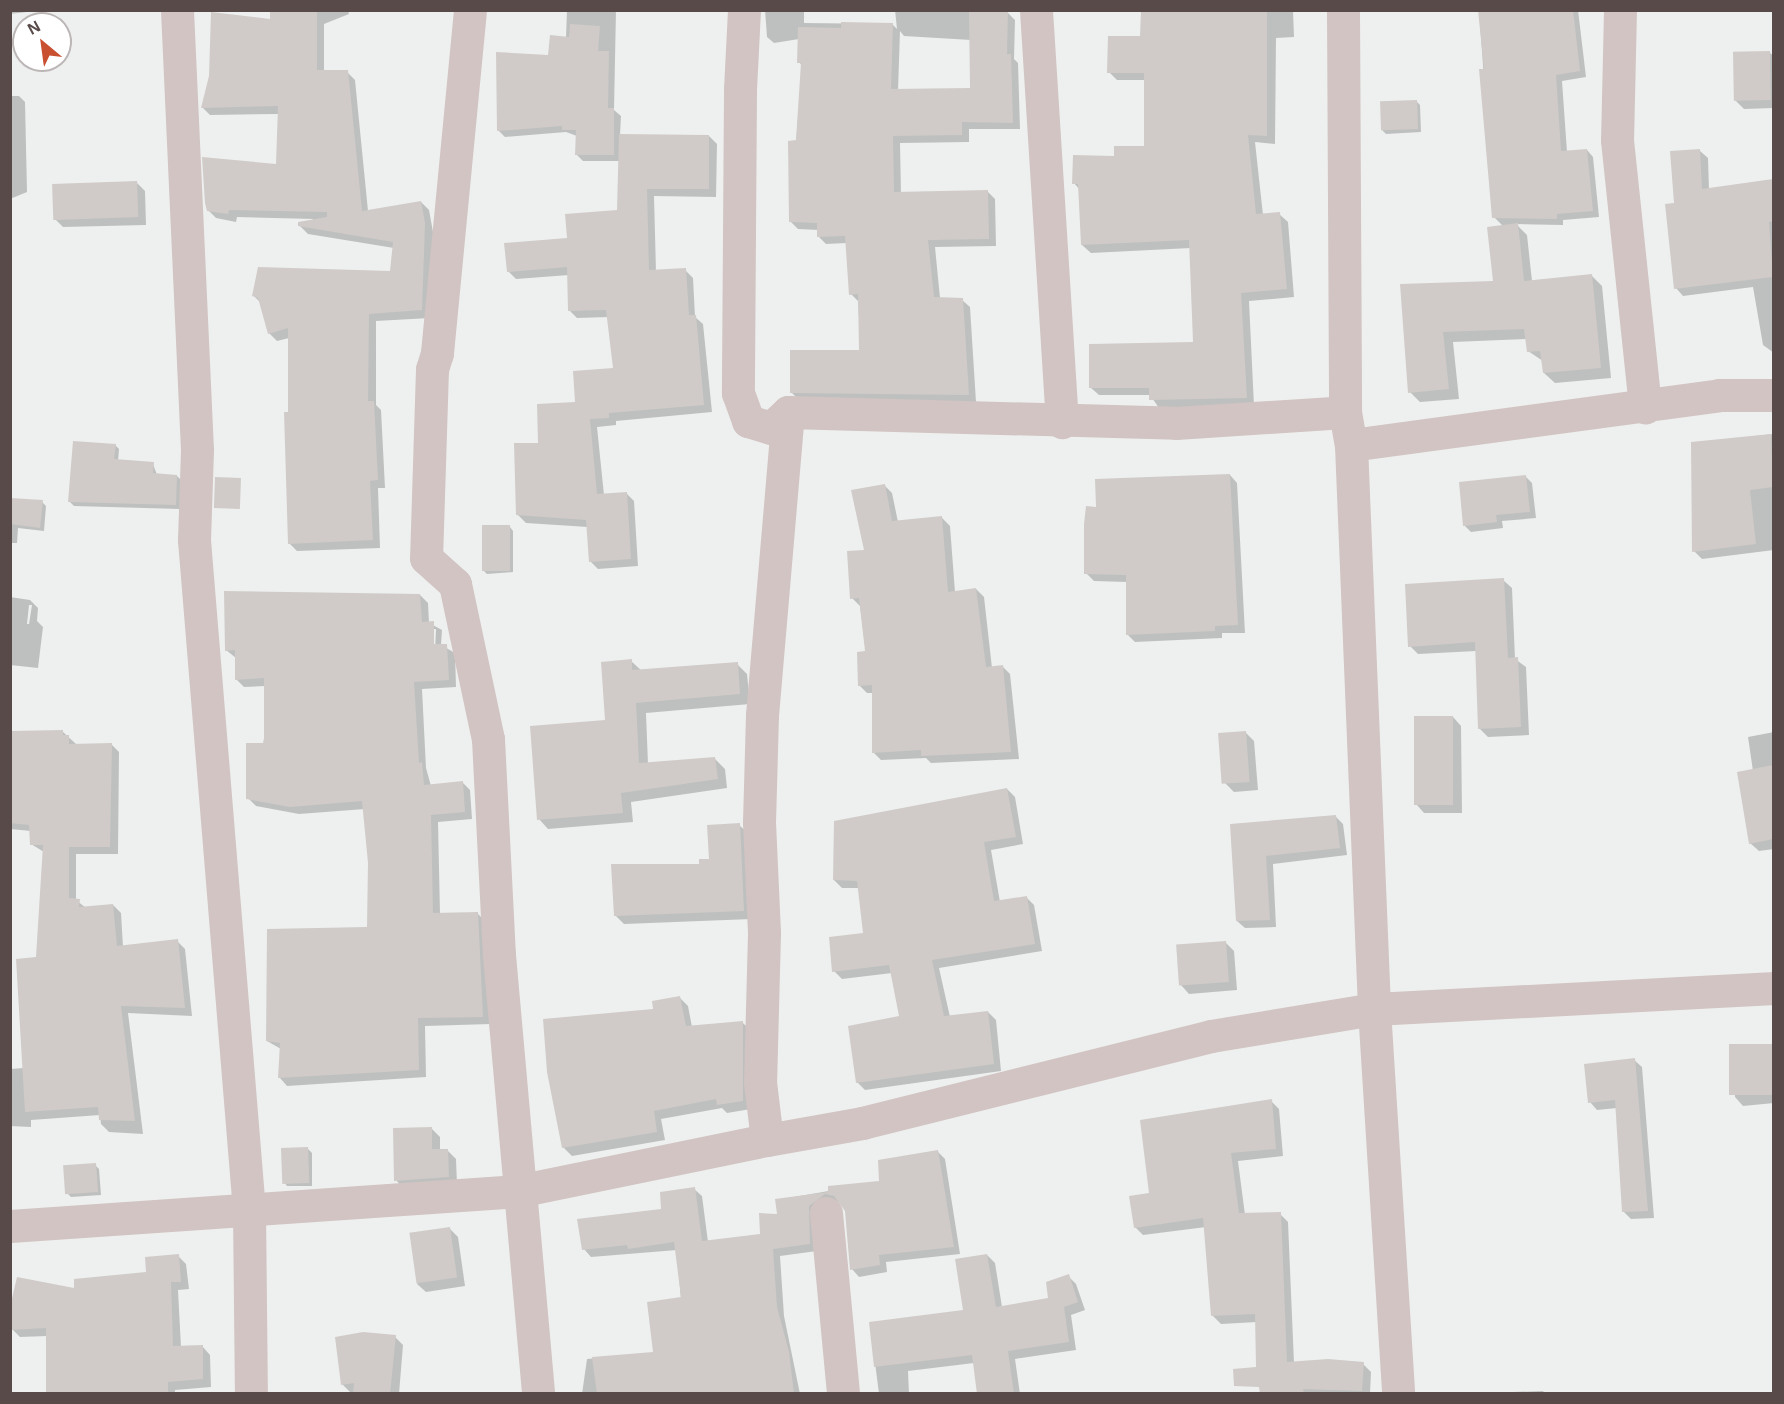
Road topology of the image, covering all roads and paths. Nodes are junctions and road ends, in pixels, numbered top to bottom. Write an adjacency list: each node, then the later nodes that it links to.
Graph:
1 (177, 10): 17 (street)
2 (471, 10): 16 (street)
3 (744, 10): 9 (street)
4 (1036, 10): 11 (street)
5 (1343, 10): 10 (street)
6 (1620, 10): 8 (street)
7 (1773, 395): 8 (street)
8 (1645, 408): 12 (street)
9 (788, 412): 11 (street); 15 (street)
10 (1345, 412): 11 (street); 12 (street)
11 (1062, 422)
12 (1352, 446): 14 (street)
13 (1773, 988): 14 (street)
14 (1374, 1010): 15 (street); 23 (street)
15 (767, 1140): 16 (street)
16 (518, 1191): 17 (street); 21 (street)
17 (249, 1209): 19 (street); 20 (street)
18 (826, 1214): 22 (street)
19 (10, 1226)
20 (251, 1394)
21 (538, 1394)
22 (843, 1394)
23 (1398, 1394)

